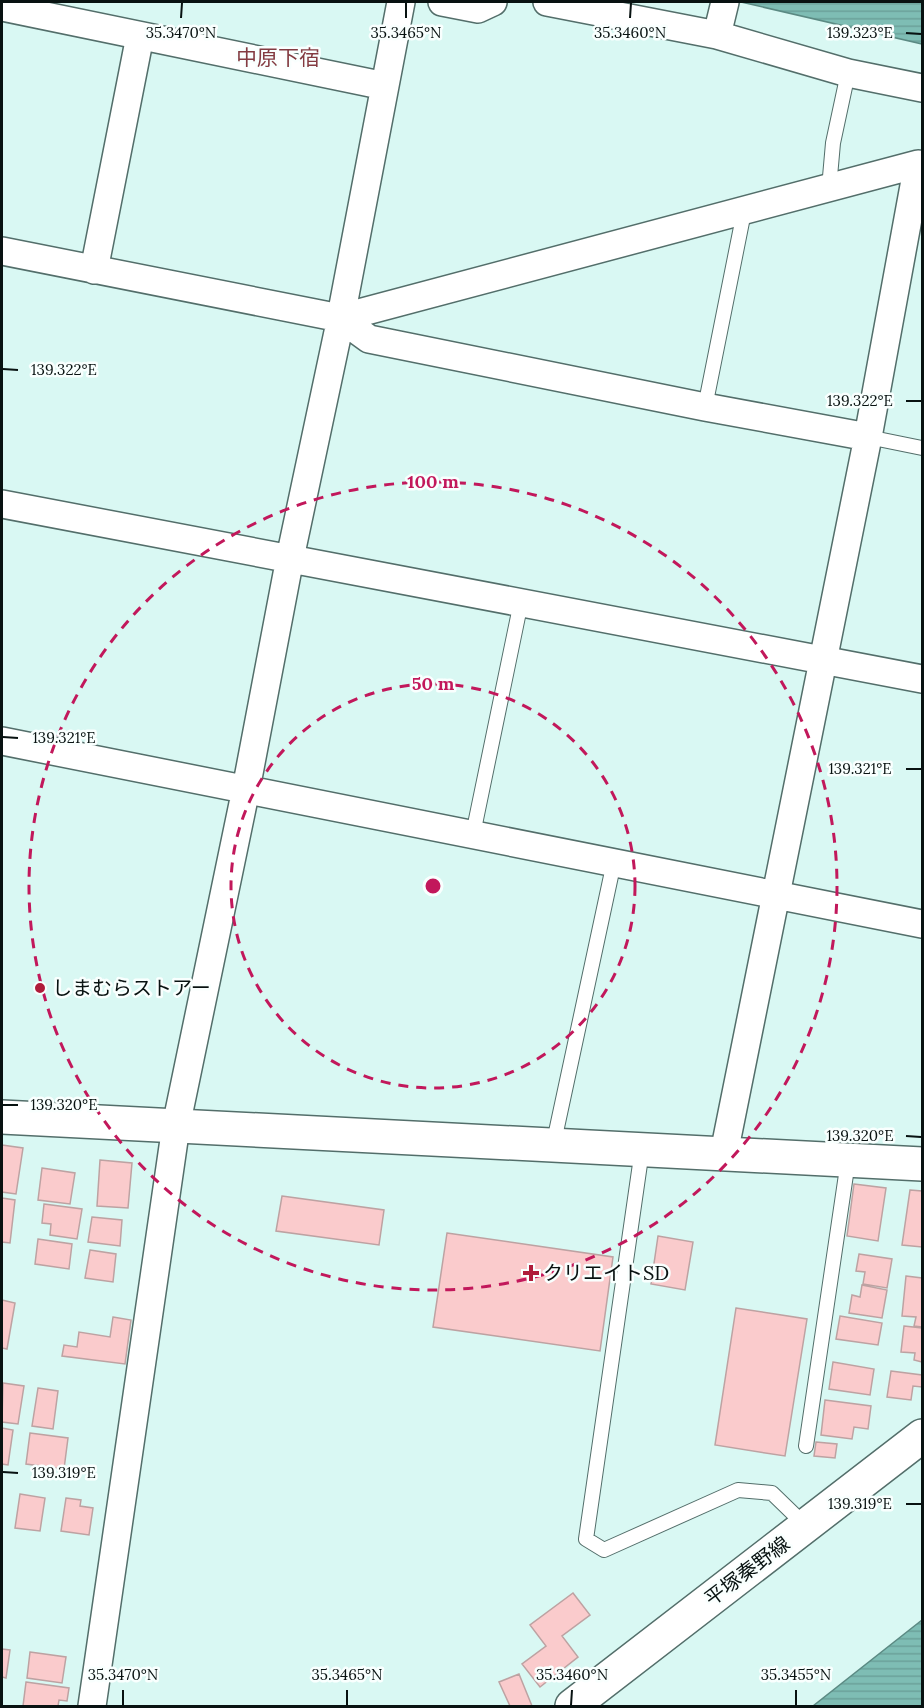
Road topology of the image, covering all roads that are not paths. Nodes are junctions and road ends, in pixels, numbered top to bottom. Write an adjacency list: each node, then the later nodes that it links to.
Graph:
1 (401, 2): 10 (street)
2 (442, 2): 3 (street)
3 (493, 2)
4 (547, 2): 7 (street)
5 (725, 2): 7 (street)
6 (2, 7): 8 (street)
7 (717, 35): 9 (street)
8 (140, 36): 10 (street); 15 (street)
9 (848, 73): 11 (street); 12 (lane)
10 (385, 86): 16 (street)
11 (922, 88)
12 (829, 188): 13 (street); 18 (street)
13 (744, 212): 16 (street); 17 (lane)
14 (2, 251): 15 (street)
15 (94, 270): 16 (street)
16 (340, 318): 17 (street); 21 (street)
17 (705, 408): 18 (street)
18 (868, 437): 19 (lane); 23 (street)
19 (922, 448)
20 (2, 504): 21 (street)
21 (290, 558): 22 (street); 26 (street)
22 (521, 602): 23 (street); 27 (lane)
23 (823, 659): 24 (street); 29 (street)
24 (922, 680)
25 (2, 741): 26 (street)
26 (246, 789): 27 (street); 32 (street)
27 (473, 834): 28 (street)
28 (614, 862): 29 (street); 33 (lane)
29 (776, 894): 30 (street); 35 (street)
30 (922, 924)
31 (2, 1117): 32 (street)
32 (176, 1126): 33 (street); 41 (street)
33 (553, 1146): 34 (street)
34 (642, 1150): 35 (street); 40 (lane)
35 (724, 1153): 36 (street)
36 (848, 1161): 37 (street); 39 (lane)
37 (922, 1164)
38 (922, 1436): 40 (street, 平塚秦野線)
39 (806, 1446)
40 (806, 1526): 42 (street, 平塚秦野線)
41 (93, 1707)
42 (572, 1707)

